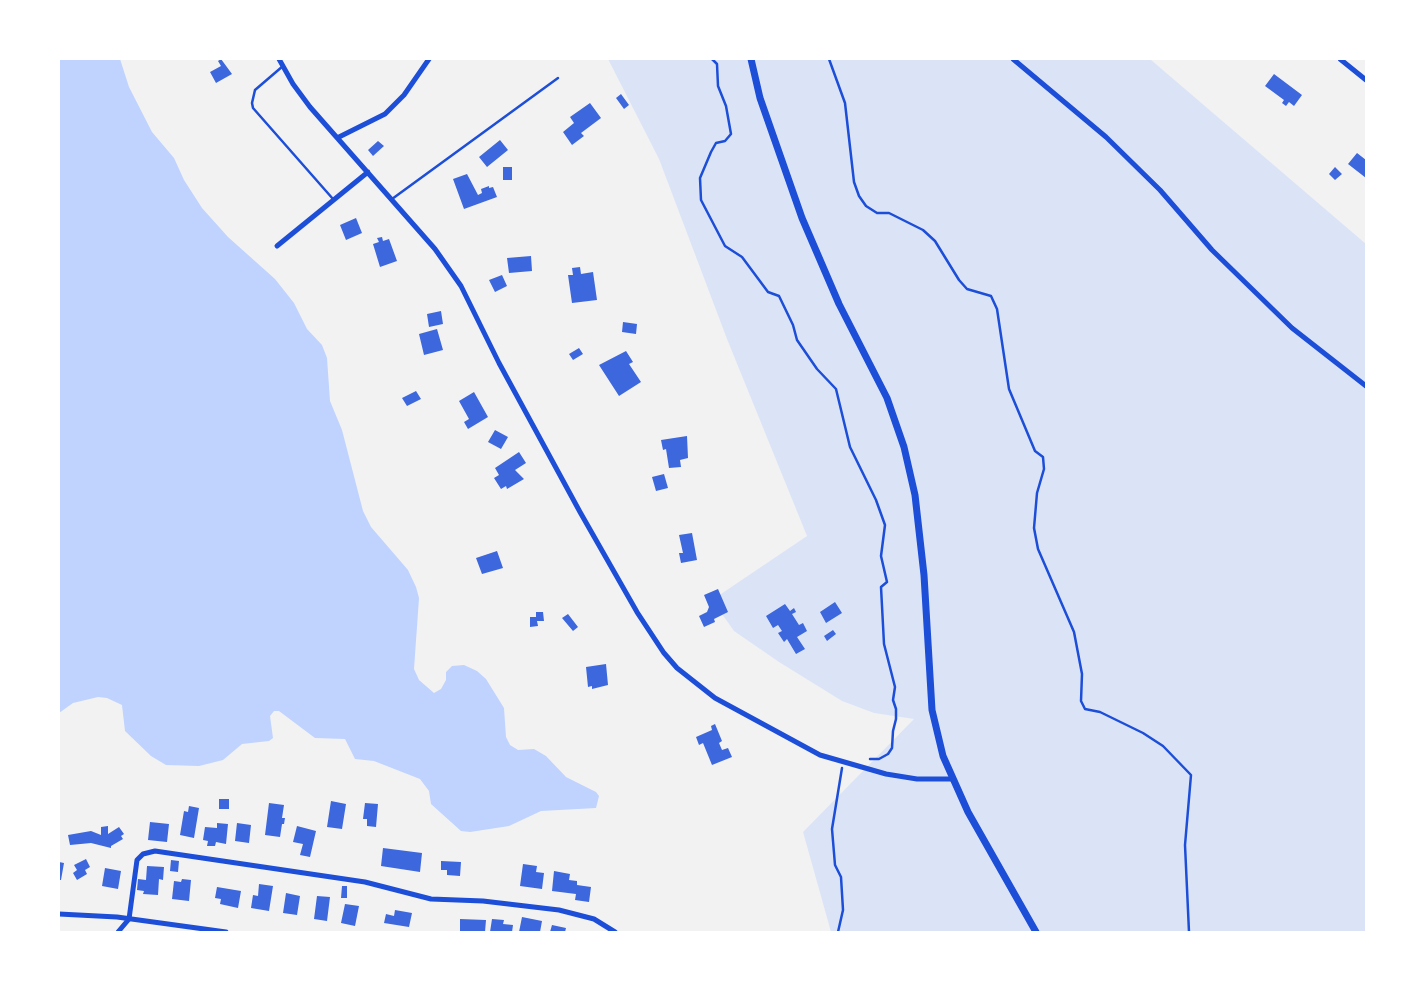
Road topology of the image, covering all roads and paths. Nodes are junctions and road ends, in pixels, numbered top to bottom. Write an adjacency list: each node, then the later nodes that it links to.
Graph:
1 (279, 59): 8 (street)
2 (429, 59): 11 (street)
3 (712, 59): 17 (path)
4 (751, 59): 19 (street)
5 (829, 59): 27 (path)
6 (1013, 59): 16 (street)
7 (1340, 59): 10 (street)
8 (283, 66): 11 (street); 14 (lane)
9 (558, 78): 13 (lane)
10 (1366, 80)
11 (337, 138): 12 (street)
12 (368, 172): 13 (street); 14 (street)
13 (392, 199): 18 (street)
14 (333, 200): 15 (street)
15 (277, 246)
16 (1366, 386)
17 (862, 759)
18 (845, 763): 19 (street); 25 (path)
19 (951, 778): 26 (street)
20 (59, 914): 21 (street)
21 (129, 919): 22 (street); 23 (street); 24 (street)
22 (118, 932)
23 (226, 932)
24 (616, 932)
25 (838, 932)
26 (1036, 932)
27 (1190, 932)

